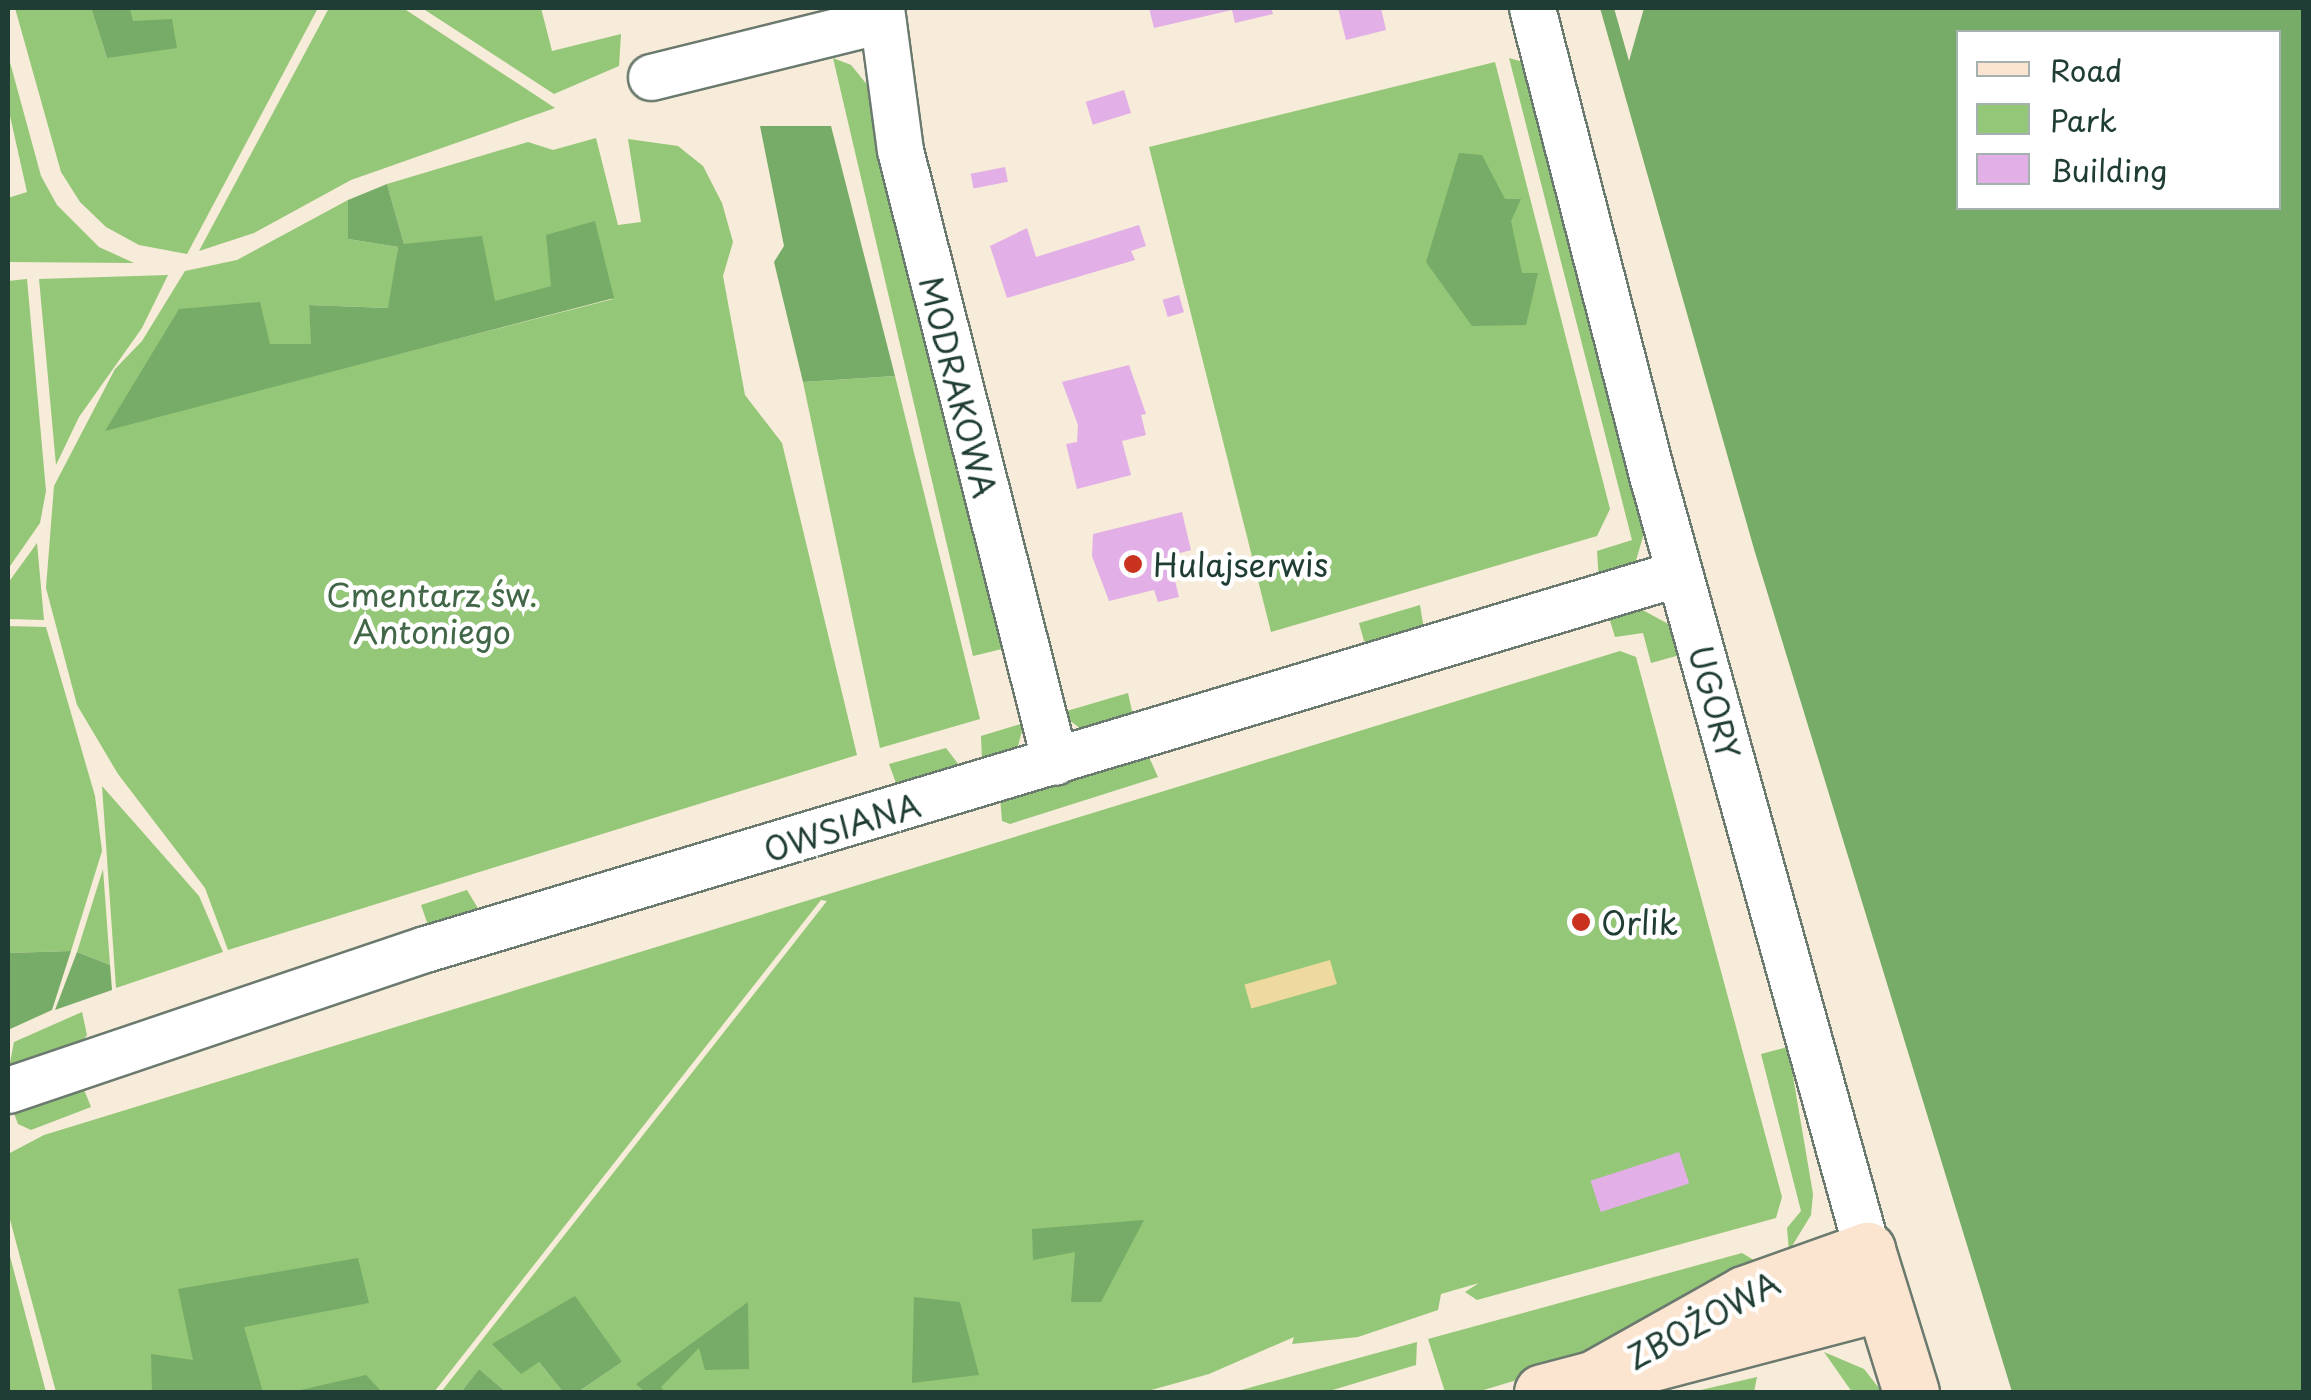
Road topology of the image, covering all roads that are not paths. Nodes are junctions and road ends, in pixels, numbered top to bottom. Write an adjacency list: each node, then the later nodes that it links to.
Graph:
1 (1532, 8): 4 (street, UGORY)
2 (881, 14): 3 (street); 5 (street, MODRAKOWA)
3 (651, 77)
4 (1679, 573): 5 (street, OWSIANA); 7 (street, UGORY)
5 (1055, 762): 6 (street, OWSIANA)
6 (8, 1090)
7 (1867, 1250): 8 (street, UGORY); 9 (street, ZBOŻOWA)
8 (1882, 1303): 9 (street, ZBOŻOWA); 11 (street, UGORY)
9 (1598, 1376): 10 (street, ZBOŻOWA)
10 (1542, 1392)
11 (1911, 1392)

